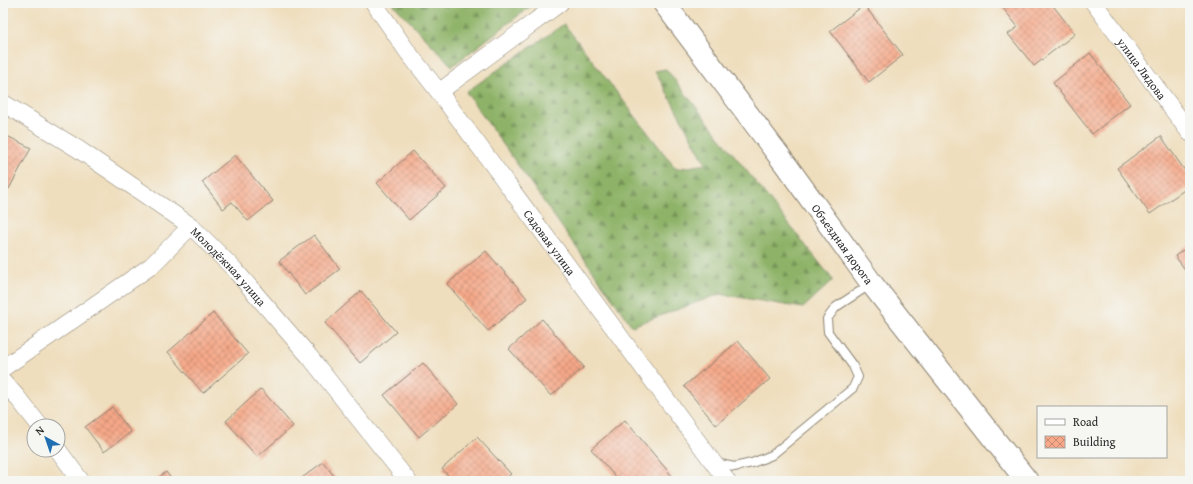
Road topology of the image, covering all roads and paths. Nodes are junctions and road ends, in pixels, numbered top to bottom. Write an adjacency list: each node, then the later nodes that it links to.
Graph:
1 (374, 3): 5 (street, Садовая улица)
2 (560, 3): 5 (street)
3 (664, 3): 9 (main road, Объездная дорога)
4 (1094, 3): 7 (street, улица Лядова)
5 (439, 92): 14 (street, Садовая улица)
6 (3, 104): 8 (street, Молодёжная улица)
7 (1190, 133)
8 (191, 226): 10 (street); 16 (street, Молодёжная улица)
9 (872, 284): 14 (lane); 18 (main road, Объездная дорога)
10 (3, 368)
11 (3, 381): 12 (street)
12 (34, 418)
13 (64, 458): 15 (street)
14 (713, 462): 17 (street, Садовая улица)
15 (81, 481)
16 (408, 481)
17 (727, 481)
18 (1026, 481)

